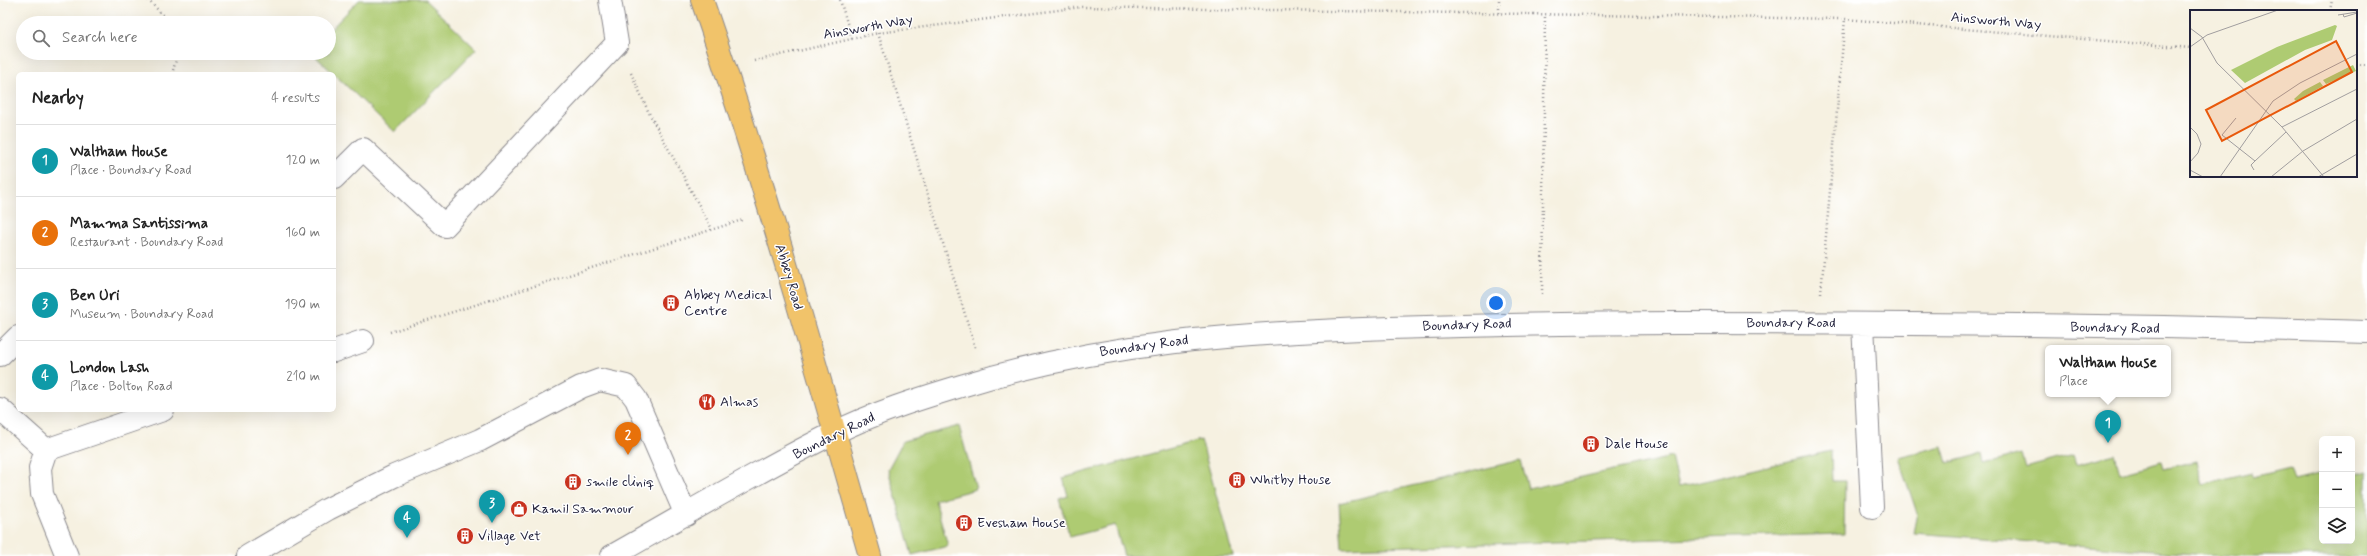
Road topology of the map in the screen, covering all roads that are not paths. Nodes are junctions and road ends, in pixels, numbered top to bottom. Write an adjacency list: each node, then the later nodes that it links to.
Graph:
1 (610, 0): 3 (street)
2 (702, 0): 12 (main road, Abbey Road)
3 (336, 176)
4 (1863, 324): 5 (street, Boundary Road); 12 (street, Boundary Road); 14 (street)
5 (2367, 332)
6 (16, 339): 9 (street)
7 (363, 341): 8 (street)
8 (336, 350)
9 (0, 355)
10 (0, 408): 13 (street)
11 (157, 412): 13 (street)
12 (835, 432): 15 (street, Boundary Road); 20 (main road, Abbey Road)
13 (46, 450): 17 (street)
14 (1872, 507)
15 (686, 515): 16 (street, Boundary Road); 18 (street)
16 (635, 550): 19 (street, Boundary Road)
17 (67, 556)
18 (248, 556)
19 (612, 556)
20 (870, 556)

